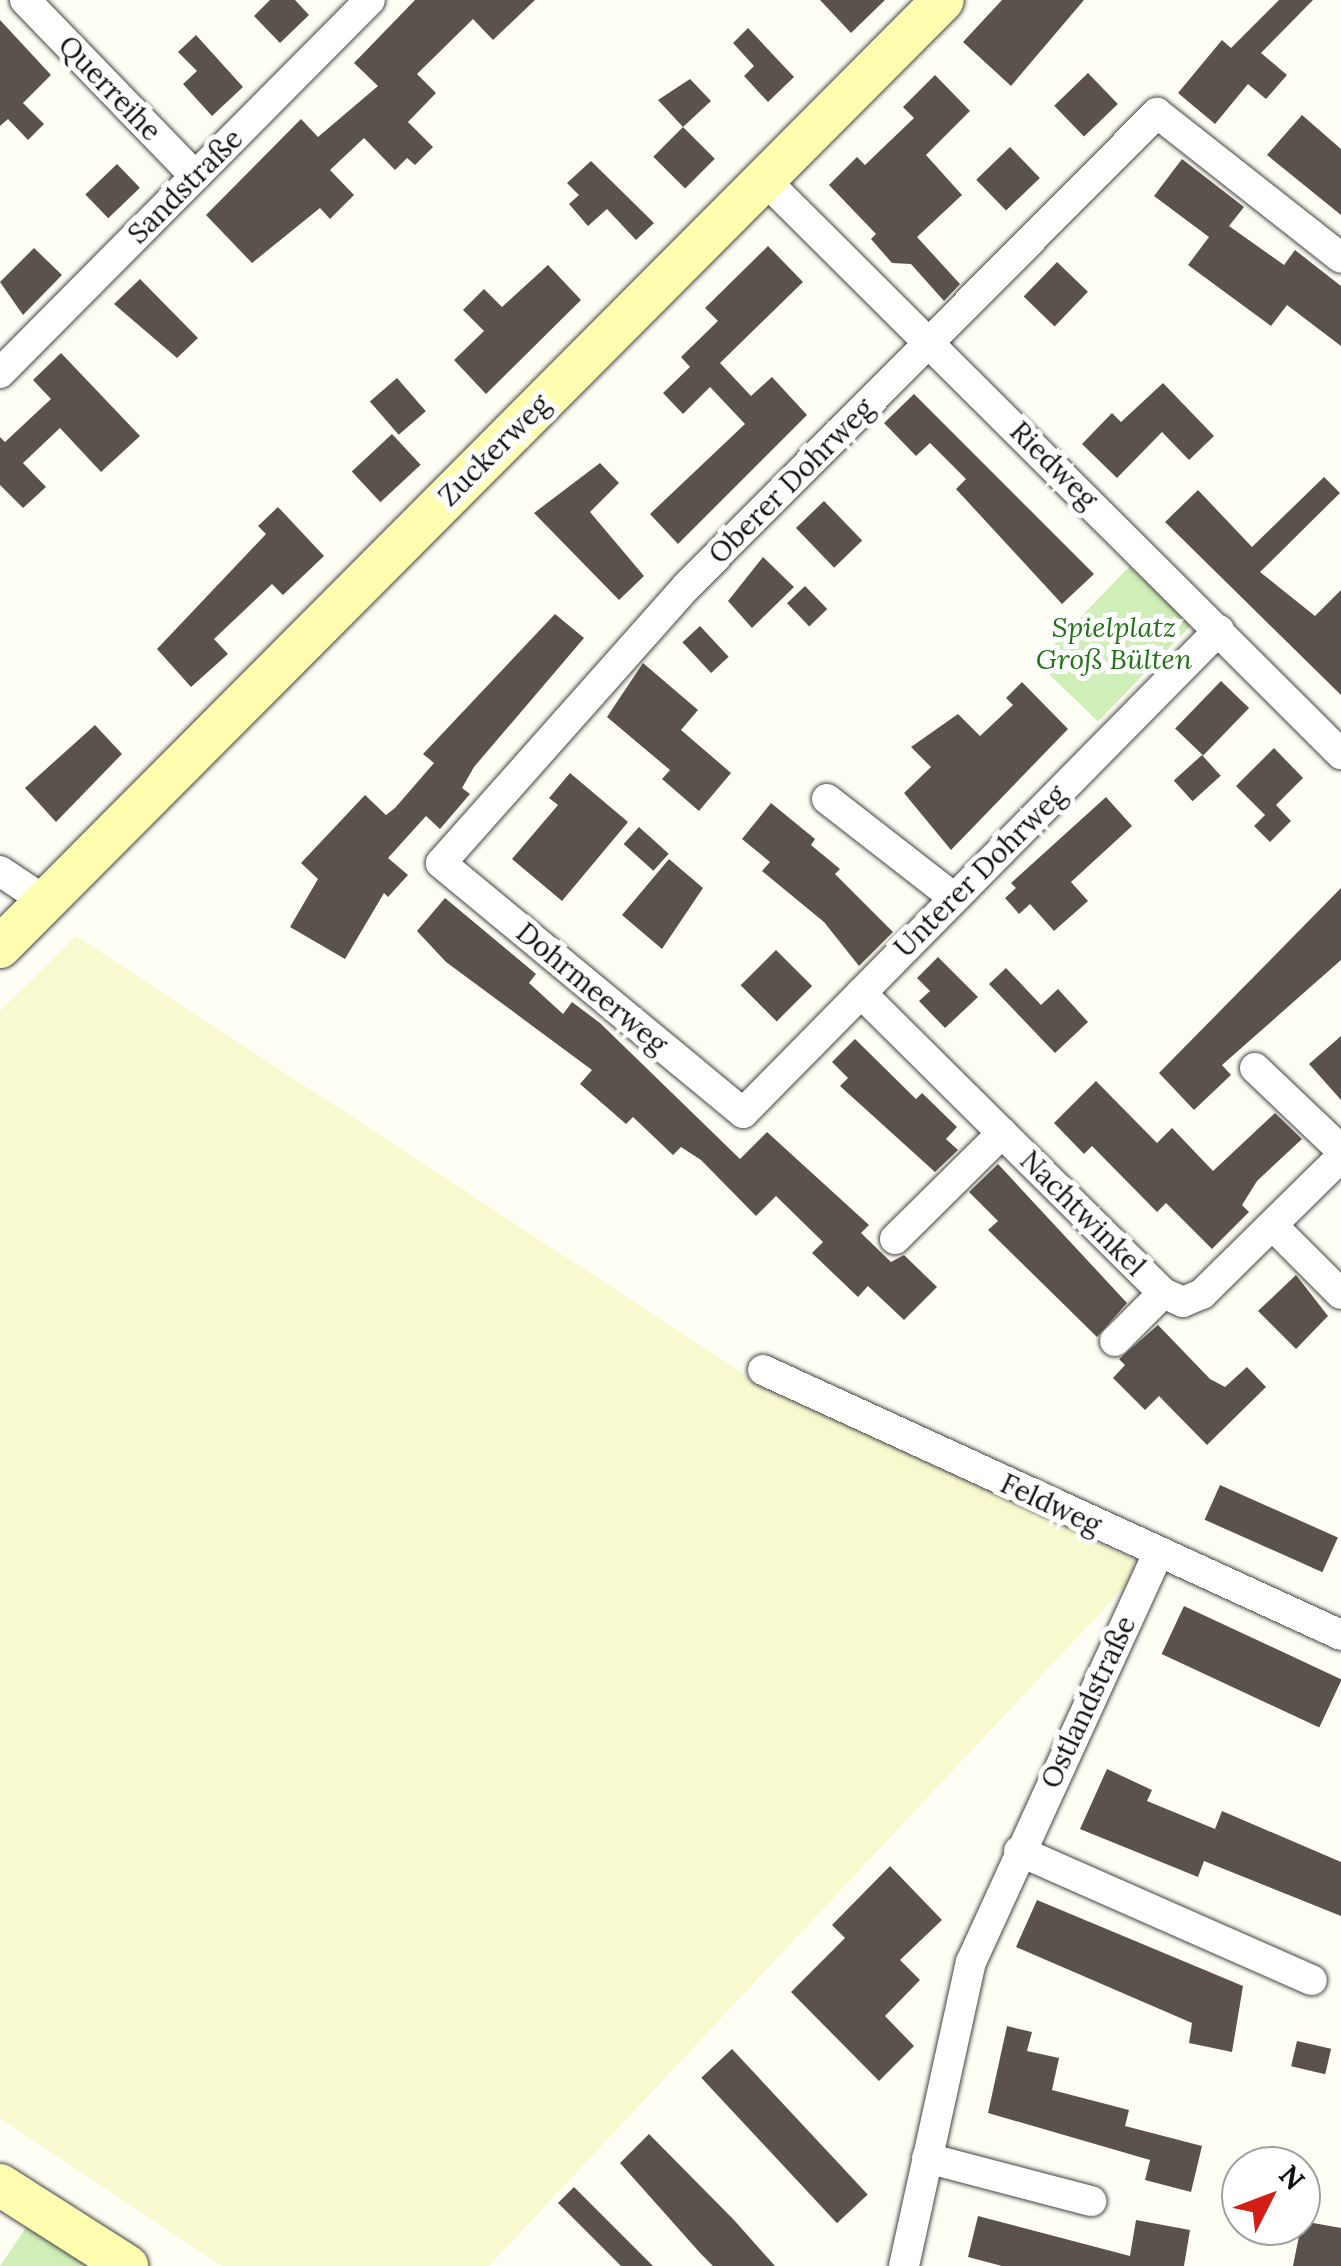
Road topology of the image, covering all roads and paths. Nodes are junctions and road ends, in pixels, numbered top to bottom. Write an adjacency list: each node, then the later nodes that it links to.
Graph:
1 (24, 0): 4 (street, Querreihe)
2 (370, 0): 4 (street, Sandstraße)
3 (943, 0): 5 (street, Zuckerweg)
4 (195, 176): 8 (street, Sandstraße)
5 (764, 179): 7 (street, Riedweg); 15 (street, Zuckerweg)
6 (1341, 258): 7 (street, Oberer Dohrweg)
7 (930, 342): 9 (street, Riedweg); 12 (street, Oberer Dohrweg)
8 (0, 374)
9 (1219, 630): 10 (street, Riedweg); 14 (street, Unterer Dohrweg)
10 (1341, 754)
11 (827, 799): 14 (street)
12 (441, 863): 19 (street, Dohrmeerweg)
13 (0, 872): 15 (street)
14 (953, 898): 17 (street, Unterer Dohrweg)
15 (45, 901): 16 (street, Zuckerweg)
16 (0, 947)
17 (861, 993): 19 (street, Unterer Dohrweg); 20 (street, Nachtwinkel)
18 (1255, 1068): 21 (street, Nachtwinkel)
19 (743, 1113)
20 (1002, 1134): 23 (street, Nachtwinkel); 24 (street, Nachtwinkel)
21 (1341, 1154): 22 (street, Nachtwinkel)
22 (1273, 1226): 24 (street, Nachtwinkel); 25 (street)
23 (895, 1240)
24 (1164, 1293): 26 (street, Nachtwinkel)
25 (1341, 1294)
26 (1115, 1341)
27 (763, 1370): 28 (street, Feldweg)
28 (1158, 1553): 29 (street, Feldweg); 30 (street, Ostlandstraße)
29 (1341, 1635)
30 (1019, 1852): 31 (street); 32 (street, Ostlandstraße)
31 (1312, 1980)
32 (927, 2158): 34 (street); 36 (street, Ostlandstraße)
33 (0, 2184): 35 (street)
34 (1091, 2201)
35 (127, 2266)
36 (904, 2266)

